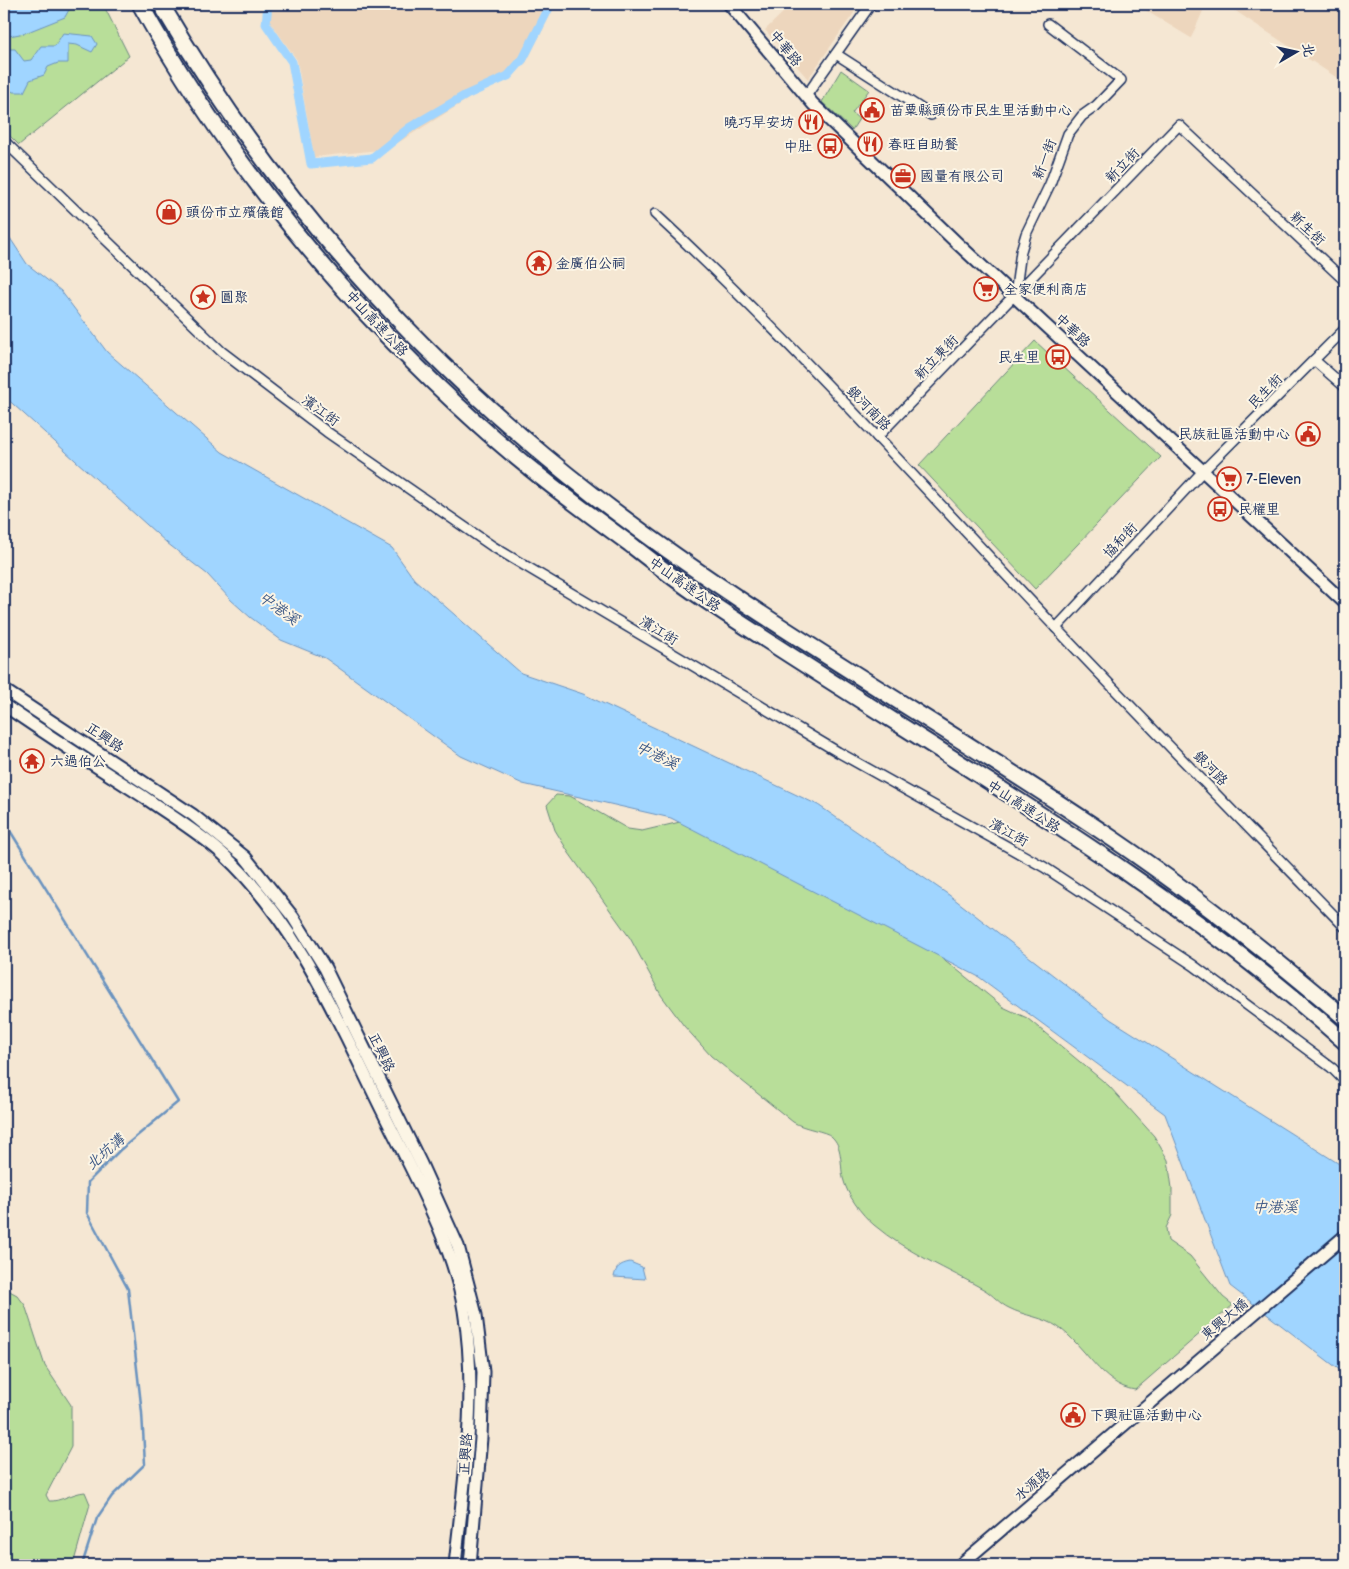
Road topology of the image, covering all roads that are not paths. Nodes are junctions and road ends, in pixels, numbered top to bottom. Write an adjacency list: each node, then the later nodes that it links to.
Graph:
1 (140, 4): 27 (highway, 中山高速公路)
2 (162, 4): 26 (highway, 中山高速公路)
3 (729, 4): 7 (main road, 中華路)
4 (871, 4): 6 (street)
5 (1048, 24): 13 (street, 新一街)
6 (836, 54): 7 (street); 8 (street)
7 (806, 96): 13 (main road, 中華路)
8 (931, 115)
9 (4, 141): 28 (street, 濱江街)
10 (1253, 194): 12 (street, 新生街); 13 (street, 新立街)
11 (655, 214): 17 (street, 銀河南路)
12 (1345, 281)
13 (1015, 296): 17 (street, 新立東街); 18 (main road, 中華路)
14 (1345, 329): 15 (street, 民生街)
15 (1314, 360): 16 (street); 18 (street, 民生街)
16 (1345, 387)
17 (877, 437): 22 (street, 銀河南路)
18 (1203, 471): 19 (main road, 中華路); 22 (street, 協和街)
19 (1331, 590): 20 (main road); 21 (main road, 中華路)
20 (1345, 595)
21 (1345, 603)
22 (1056, 628): 25 (street, 銀河路)
23 (4, 690): 32 (main road, 正興路)
24 (4, 705): 31 (main road, 正興路)
25 (1345, 927)
26 (1345, 1018)
27 (1345, 1042)
28 (1345, 1081)
29 (1345, 1236): 30 (main road, 東興大橋)
30 (1123, 1424): 33 (main road, 水源路)
31 (456, 1565)
32 (470, 1565)
33 (960, 1565)

